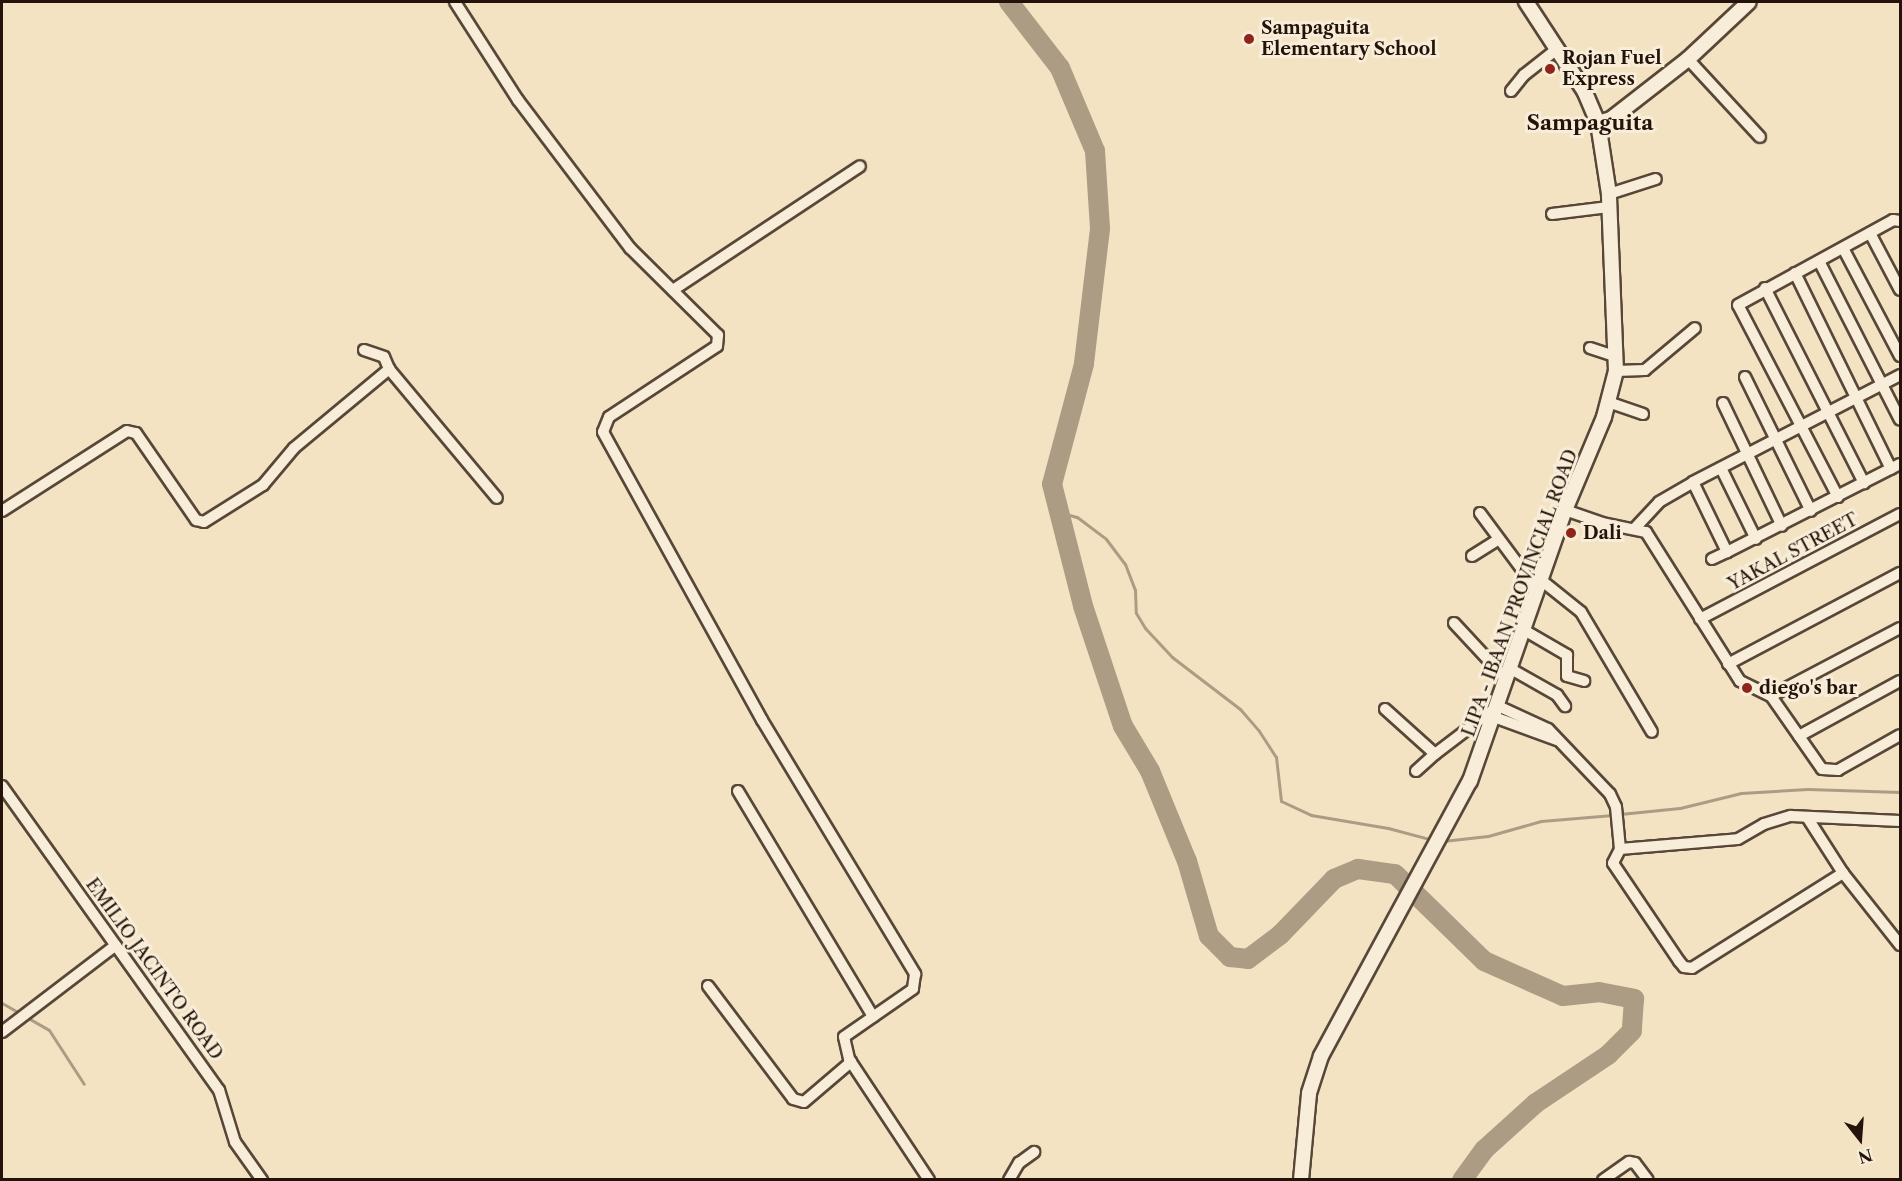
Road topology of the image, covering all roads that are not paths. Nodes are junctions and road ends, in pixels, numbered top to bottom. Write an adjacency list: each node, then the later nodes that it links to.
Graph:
1 (455, 2): 19 (street)
2 (1526, 2): 4 (main road, LIPA - IBAAN PROVINCIAL ROAD)
3 (1749, 2): 5 (main road)
4 (1557, 49): 6 (street); 7 (main road, LIPA - IBAAN PROVINCIAL ROAD)
5 (1688, 59): 7 (main road); 8 (street)
6 (1511, 91)
7 (1598, 123): 11 (main road, LIPA - IBAAN PROVINCIAL ROAD)
8 (1760, 137)
9 (860, 166): 19 (street)
10 (1656, 179): 11 (street)
11 (1609, 201): 12 (street); 25 (main road, LIPA - IBAAN PROVINCIAL ROAD)
12 (1552, 214)
13 (1899, 221): 14 (street)
14 (1870, 234): 15 (street); 20 (street)
15 (1844, 248): 16 (street); 24 (street)
16 (1819, 261): 17 (street); 29 (street)
17 (1795, 273): 18 (street); 30 (street)
18 (1765, 288): 33 (street); 36 (street)
19 (673, 290): 85 (street)
20 (1900, 290)
21 (1695, 328): 25 (street)
22 (1590, 348): 25 (street)
23 (364, 350): 26 (street)
24 (1900, 356)
25 (1616, 364): 31 (main road, LIPA - IBAAN PROVINCIAL ROAD)
26 (389, 369): 44 (street); 46 (street)
27 (1900, 375): 29 (street)
28 (1745, 377): 37 (street)
29 (1882, 384): 30 (street); 35 (street)
30 (1855, 398): 33 (street); 39 (street)
31 (1608, 402): 34 (street); 45 (main road, LIPA - IBAAN PROVINCIAL ROAD)
32 (1723, 403): 38 (street)
33 (1828, 413): 36 (street); 42 (street)
34 (1643, 414)
35 (1900, 420)
36 (1803, 426): 37 (street); 43 (street)
37 (1775, 441): 38 (street); 47 (street)
38 (1749, 453): 40 (street); 50 (street)
39 (1896, 466): 42 (street)
40 (1720, 468): 41 (street); 52 (street)
41 (1693, 482): 51 (street); 54 (street)
42 (1864, 483): 43 (street)
43 (1838, 497): 47 (street)
44 (497, 498)
45 (1565, 510): 51 (street); 58 (main road, LIPA - IBAAN PROVINCIAL ROAD)
46 (2, 511)
47 (1811, 511): 50 (street)
48 (1480, 513): 53 (street)
49 (1900, 514): 59 (street, YAKAL STREET)
50 (1782, 526): 52 (street)
51 (1636, 528): 59 (street)
52 (1756, 539): 54 (street)
53 (1498, 540): 55 (street); 58 (street)
54 (1727, 552): 56 (street)
55 (1472, 556)
56 (1712, 559)
57 (1900, 573): 63 (street)
58 (1539, 585): 62 (main road, LIPA - IBAAN PROVINCIAL ROAD); 71 (street)
59 (1700, 619): 63 (street)
60 (1454, 623): 64 (street)
61 (1900, 628): 67 (street)
62 (1524, 630): 64 (main road, LIPA - IBAAN PROVINCIAL ROAD); 65 (street)
63 (1728, 664): 67 (street)
64 (1509, 674): 68 (street); 70 (main road, LIPA - IBAAN PROVINCIAL ROAD)
65 (1584, 681)
66 (1900, 681): 73 (street)
67 (1771, 696): 73 (street)
68 (1565, 706)
69 (1385, 709): 74 (street)
70 (1496, 712): 74 (street); 80 (street); 92 (main road, LIPA - IBAAN PROVINCIAL ROAD)
71 (1652, 732)
72 (1900, 735): 73 (street)
73 (1799, 736)
74 (1435, 754): 75 (street)
75 (1416, 771)
76 (2, 786): 82 (street, EMILIO JACINTO ROAD)
77 (738, 791): 85 (street)
78 (1807, 817): 79 (street); 80 (street); 81 (street)
79 (1900, 821)
80 (1620, 849): 81 (street)
81 (1843, 873): 83 (street)
82 (116, 945): 86 (street); 90 (street, EMILIO JACINTO ROAD)
83 (1900, 945)
84 (708, 986): 87 (street)
85 (873, 1017): 87 (street)
86 (2, 1032)
87 (851, 1062): 91 (street)
88 (1034, 1152): 89 (street)
89 (1014, 1178)
90 (262, 1179)
91 (930, 1179)
92 (1301, 1179)
93 (1603, 1179): 94 (street)
94 (1648, 1179)

